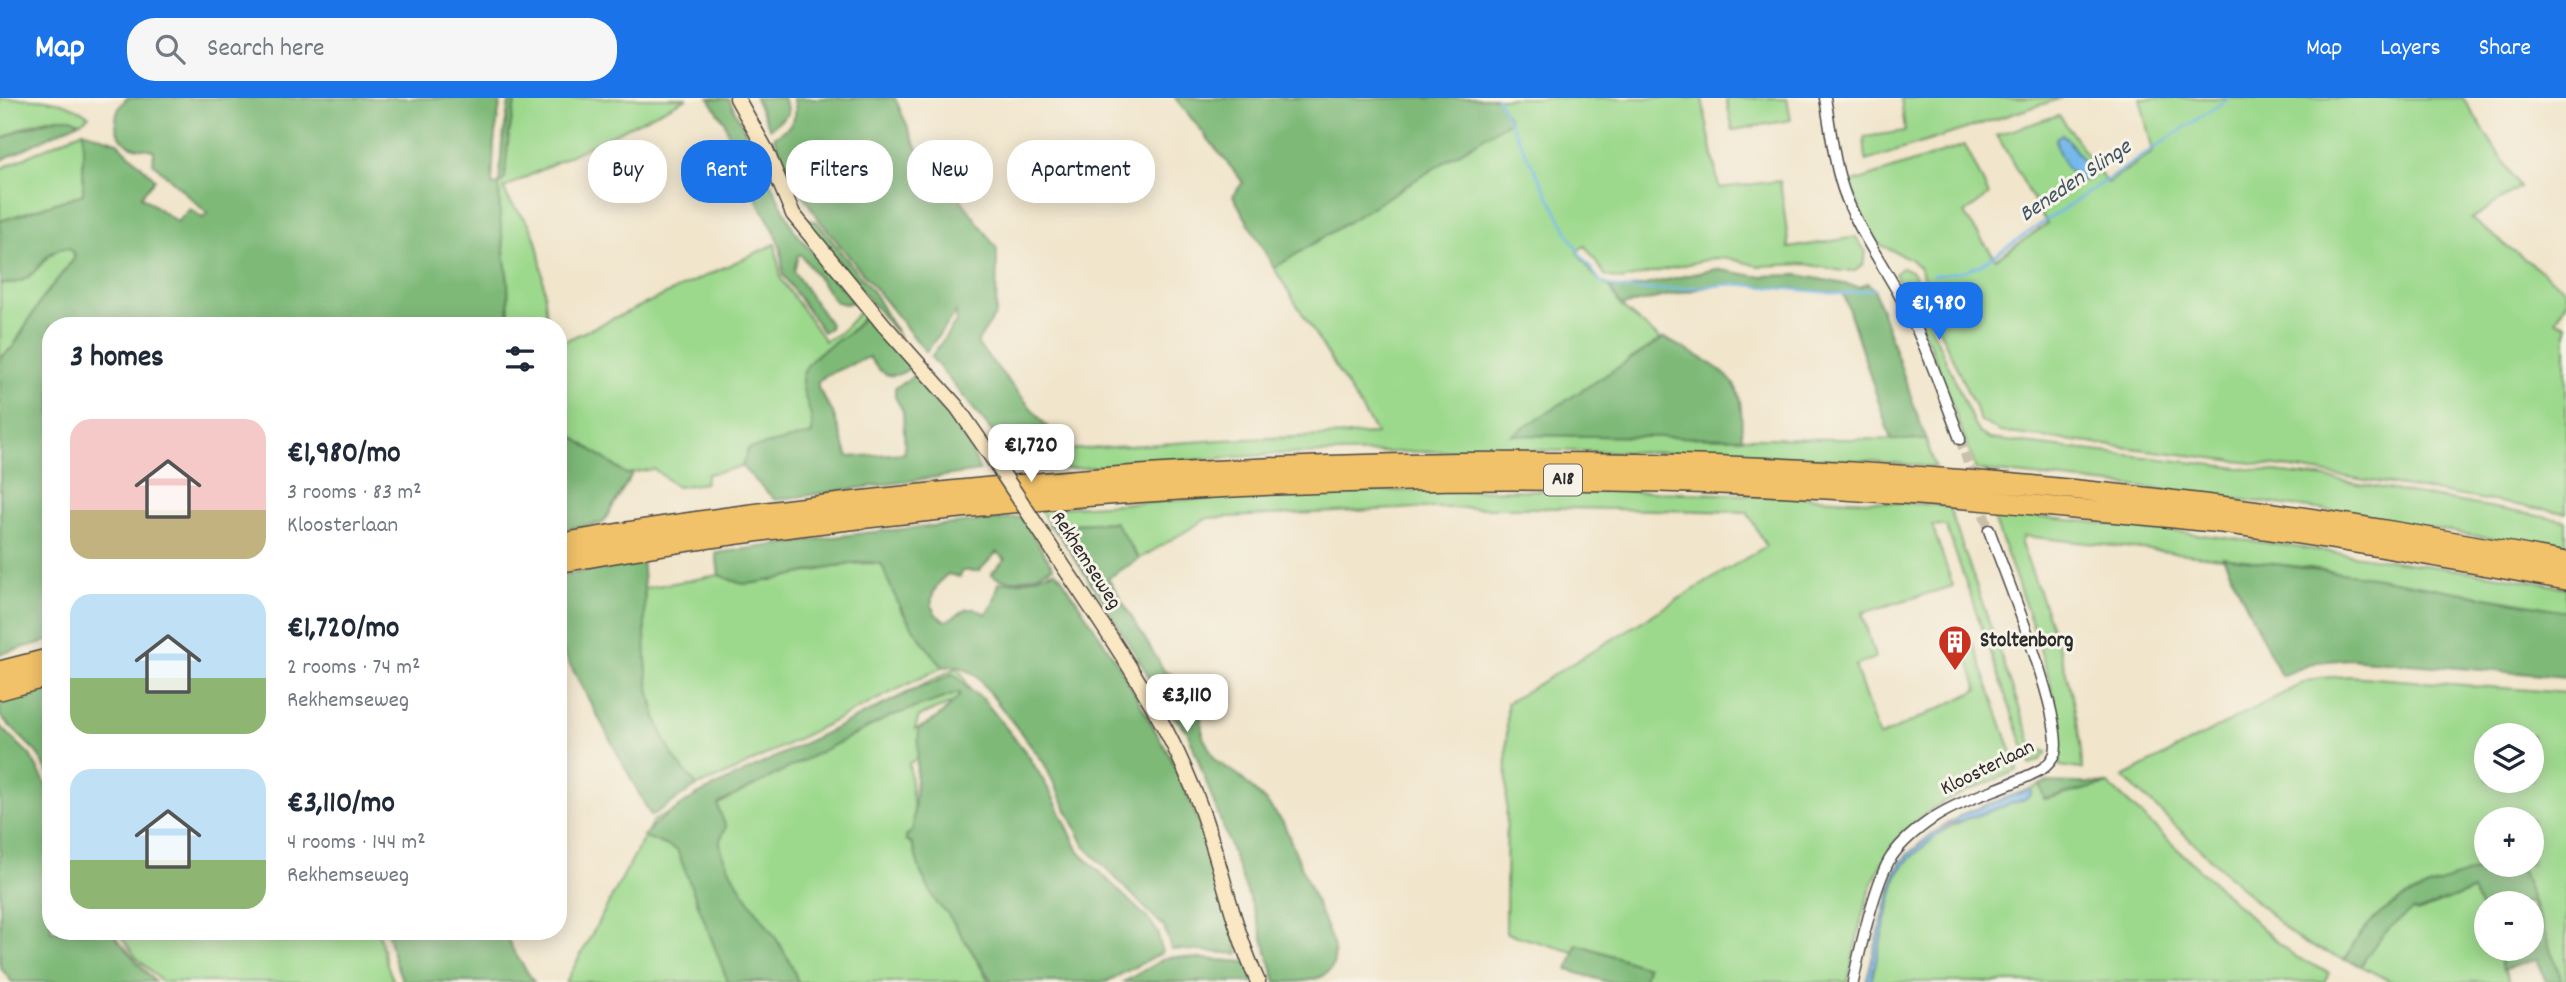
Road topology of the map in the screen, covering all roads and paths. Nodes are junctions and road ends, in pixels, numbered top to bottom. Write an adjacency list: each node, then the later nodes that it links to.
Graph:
1 (737, 98): 13 (street, Rekhemseweg, bridge)
2 (1825, 98): 3 (street)
3 (1960, 439)
4 (1989, 530): 14 (street, Kloosterlaan)
5 (567, 543): 7 (highway, A18)
6 (567, 562): 8 (highway, A18)
7 (2566, 562)
8 (2566, 580)
9 (42, 659): 10 (highway)
10 (0, 671)
11 (42, 678): 12 (highway)
12 (0, 690)
13 (1258, 982)
14 (1853, 982)

